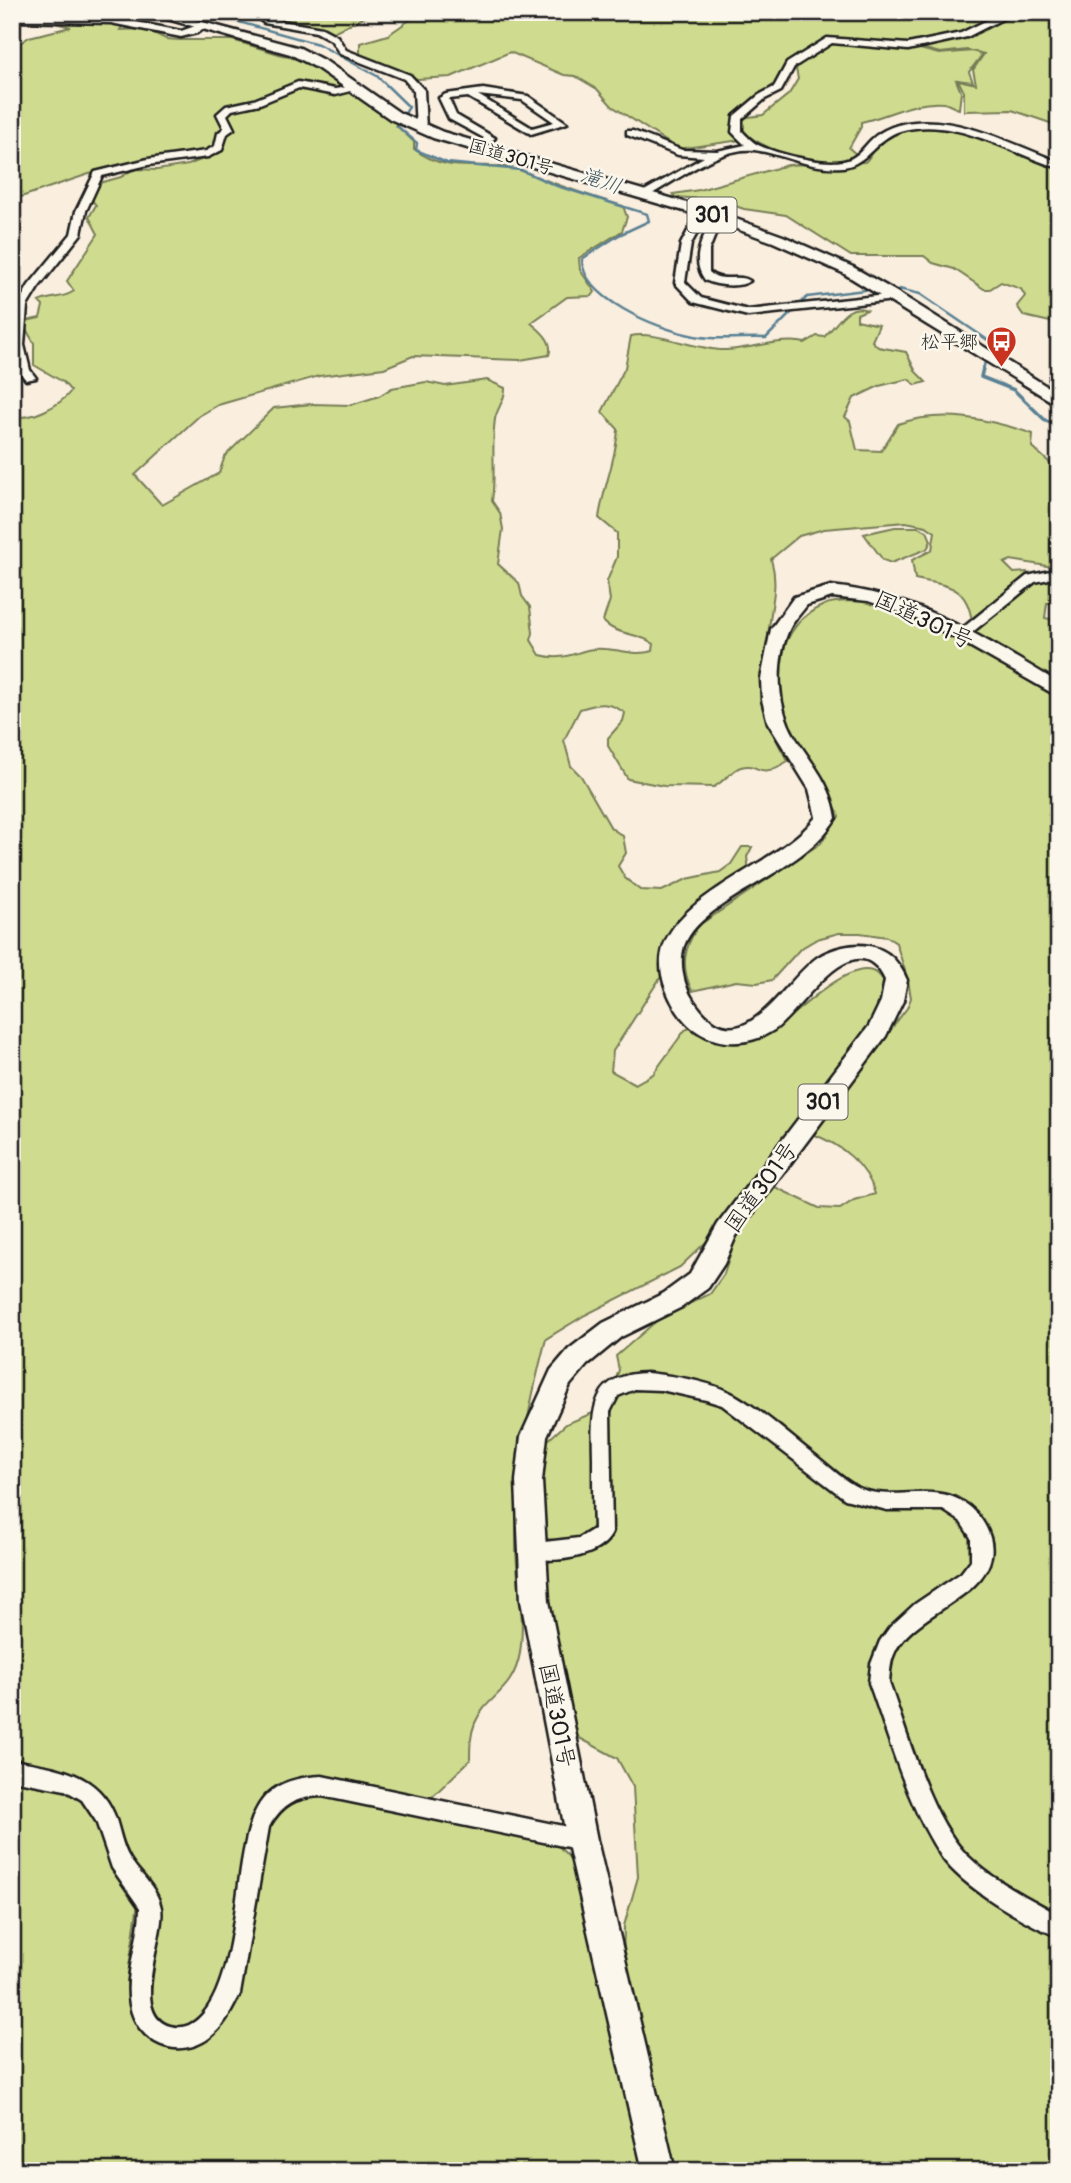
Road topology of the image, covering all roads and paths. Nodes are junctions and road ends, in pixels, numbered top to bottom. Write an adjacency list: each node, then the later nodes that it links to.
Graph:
1 (149, 12): 5 (highway, 国道301号 / 301)
2 (254, 12): 6 (street)
3 (1012, 12): 11 (street)
4 (12, 18): 5 (street)
5 (201, 27): 6 (highway, 国道301号 / 301)
6 (259, 28): 7 (highway, 国道301号 / 301); 9 (street)
7 (354, 89): 9 (highway, 国道301号 / 301); 19 (street)
8 (470, 93): 8 (street); 12 (street)
9 (408, 123): 12 (highway, 国道301号 / 301)
10 (630, 133): 13 (street)
11 (753, 147): 13 (street); 14 (street)
12 (478, 148): 15 (highway, 国道301号 / 301)
13 (721, 154): 15 (street)
14 (1059, 165)
15 (644, 194): 16 (highway, 国道301号 / 301)
16 (701, 216): 17 (street); 18 (highway, 国道301号 / 301); 18 (street)
17 (745, 281)
18 (895, 297): 20 (highway, 国道301号 / 301)
19 (30, 378)
20 (1059, 401)
21 (1059, 573): 22 (street)
22 (960, 635): 23 (highway, 国道301号 / 301); 24 (highway, 国道301号 / 301)
23 (1059, 691)
24 (534, 1550): 26 (highway, 国道301号 / 301); 27 (street)
25 (12, 1770): 26 (street)
26 (582, 1840): 28 (highway, 国道301号 / 301)
27 (1059, 1927)
28 (659, 2171)

